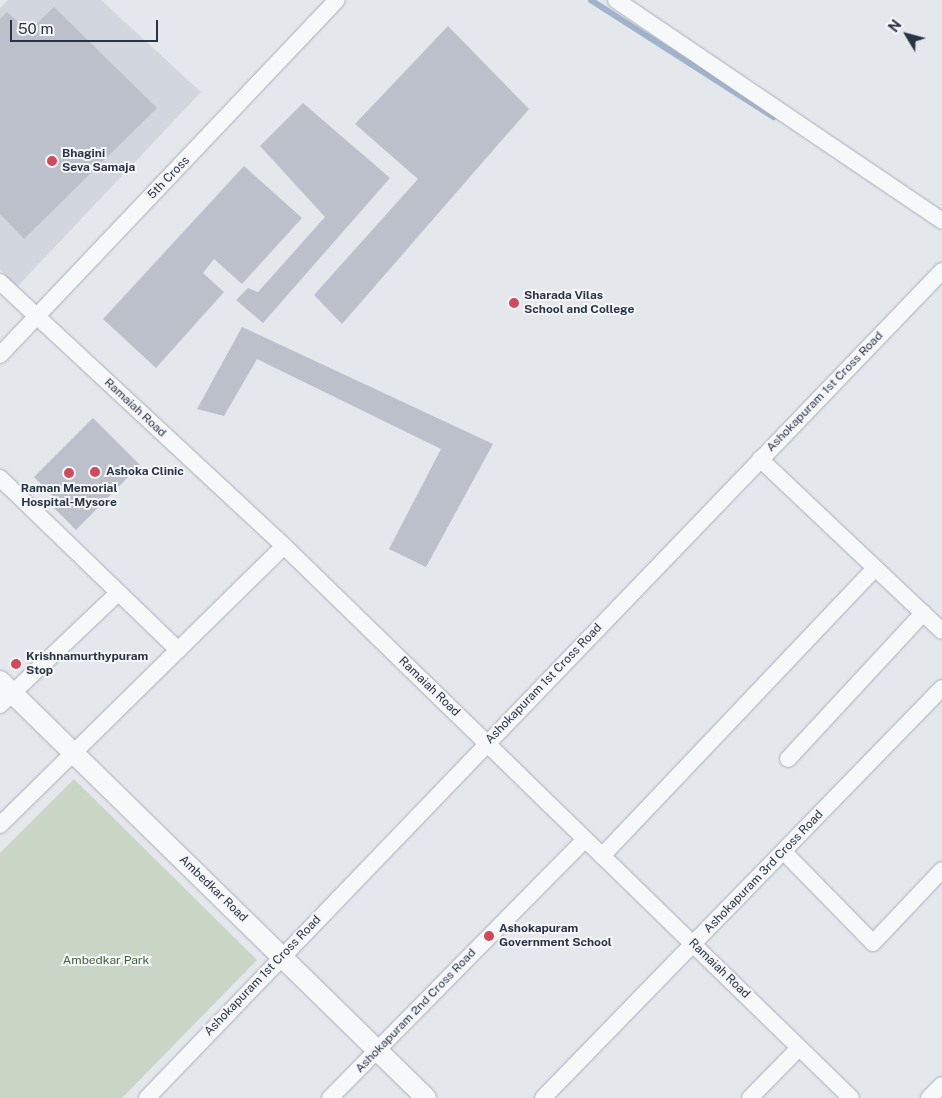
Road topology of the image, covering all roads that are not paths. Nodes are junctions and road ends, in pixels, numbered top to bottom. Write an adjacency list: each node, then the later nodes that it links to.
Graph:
1 (337, 0): 6 (street, 5th Cross)
2 (616, 0): 3 (street)
3 (942, 220)
4 (942, 271): 8 (street, Ashokapuram 1st Cross Road)
5 (0, 282): 6 (street, Ramaiah Road)
6 (37, 316): 7 (street, 5th Cross); 10 (street, Ramaiah Road)
7 (0, 355)
8 (760, 459): 11 (street); 18 (street, Ashokapuram 1st Cross Road)
9 (0, 478): 12 (street)
10 (284, 546): 15 (street); 18 (street, Ramaiah Road)
11 (875, 568): 13 (street); 24 (street)
12 (118, 593): 15 (street); 17 (street)
13 (923, 613): 14 (street); 20 (street)
14 (942, 631)
15 (178, 650): 19 (street)
16 (942, 688): 23 (street, Ashokapuram 3rd Cross Road)
17 (4, 693): 19 (street, Ambedkar Road)
18 (487, 744): 22 (street, Ramaiah Road); 27 (street, Ashokapuram 1st Cross Road)
19 (74, 753): 21 (street); 27 (street, Ambedkar Road)
20 (788, 760)
21 (0, 825)
22 (585, 839): 24 (street, Ramaiah Road); 29 (street, Ashokapuram 2nd Cross Road)
23 (784, 852): 25 (street); 26 (street, Ashokapuram 3rd Cross Road)
24 (602, 856): 26 (street, Ramaiah Road)
25 (942, 870)
26 (693, 944): 28 (street, Ramaiah Road); 35 (street, Ashokapuram 3rd Cross Road)
27 (282, 956): 29 (street, Ambedkar Road); 32 (street, Ashokapuram 1st Cross Road)
28 (800, 1048): 31 (street, Ramaiah Road); 36 (street)
29 (378, 1050): 33 (street, Ashokapuram 2nd Cross Road); 34 (street, Ambedkar Road)
30 (942, 1085): 37 (street)
31 (846, 1096)
32 (147, 1098)
33 (330, 1098)
34 (426, 1098)
35 (543, 1098)
36 (750, 1098)
37 (929, 1098)

